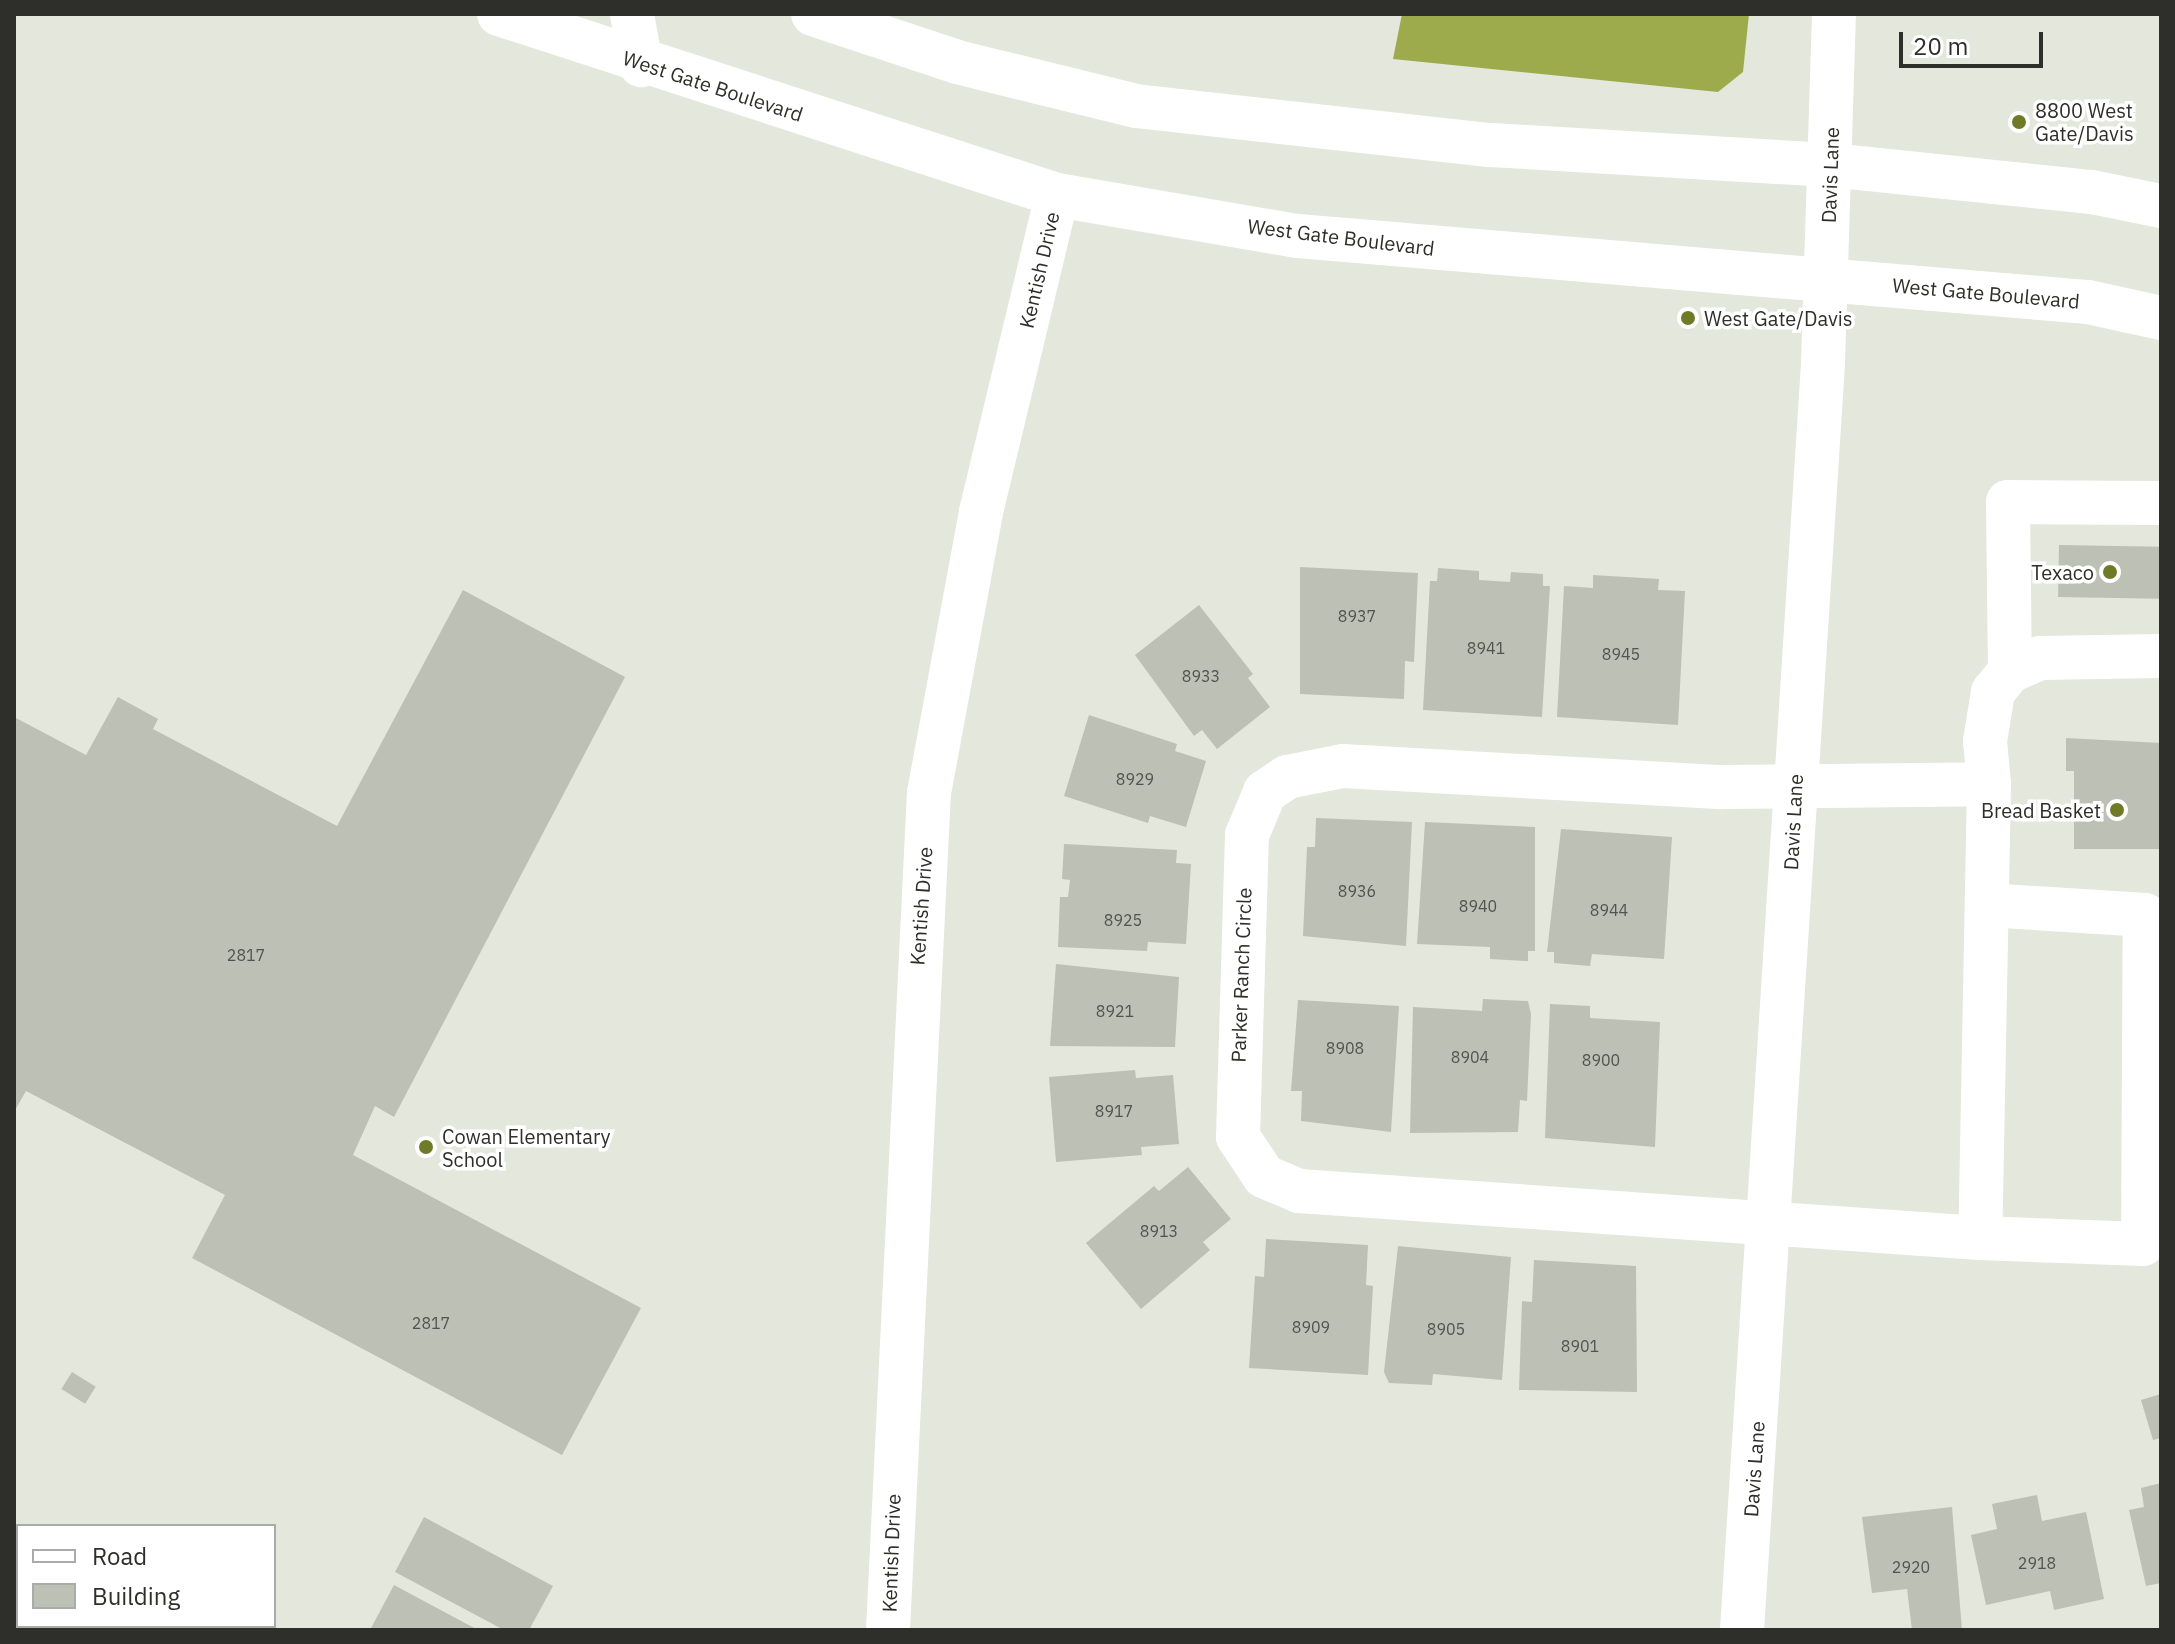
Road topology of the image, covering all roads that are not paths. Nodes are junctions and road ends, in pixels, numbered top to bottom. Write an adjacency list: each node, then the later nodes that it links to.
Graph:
1 (499, 14): 5 (street, West Gate Boulevard)
2 (632, 14): 5 (street)
3 (813, 14): 6 (street)
4 (1834, 14): 6 (street, Davis Lane)
5 (641, 65): 7 (street, West Gate Boulevard)
6 (1830, 165): 8 (street); 9 (street, Davis Lane)
7 (1057, 195): 9 (street, West Gate Boulevard); 19 (street, Kentish Drive)
8 (2161, 206)
9 (1827, 278): 10 (street, West Gate Boulevard); 15 (street, Davis Lane)
10 (2161, 318)
11 (2161, 503): 13 (street)
12 (2161, 656): 13 (street)
13 (2010, 671): 14 (street)
14 (1989, 784): 15 (street, Parker Ranch Circle); 16 (street)
15 (1794, 787): 17 (street, Davis Lane); 17 (street, Parker Ranch Circle)
16 (1988, 905): 18 (street); 18 (street, Parker Ranch Circle)
17 (1772, 1224): 18 (street, Parker Ranch Circle); 20 (street, Davis Lane)
18 (1980, 1238)
19 (888, 1630)
20 (1742, 1630)

